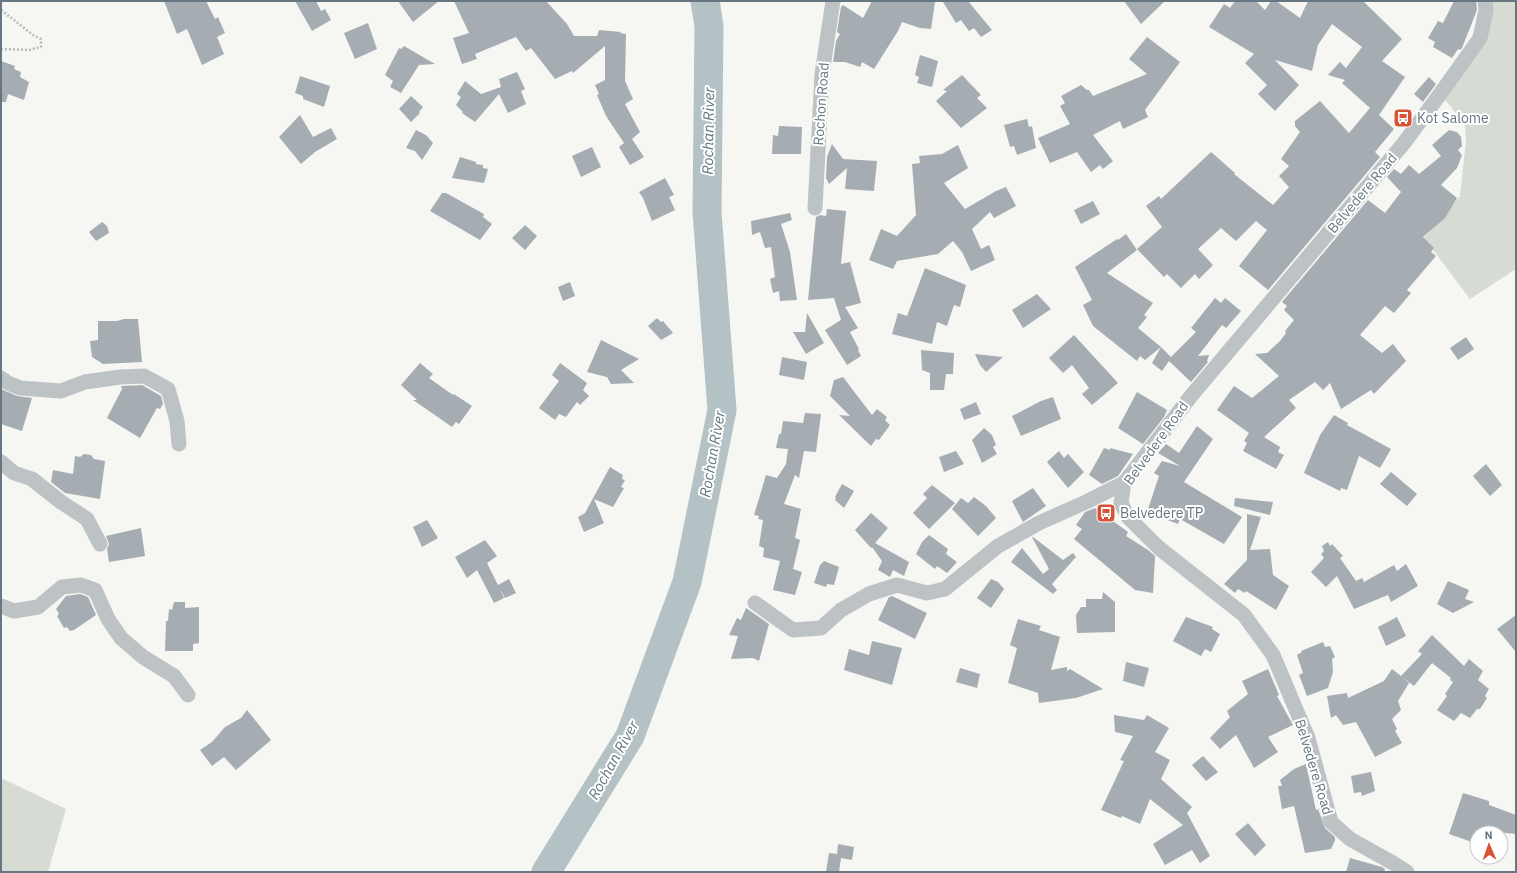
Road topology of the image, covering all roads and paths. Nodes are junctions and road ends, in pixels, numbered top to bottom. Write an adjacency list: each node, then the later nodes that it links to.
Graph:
1 (833, 1): 5 (street, Rochon Road)
2 (1485, 1): 9 (street, Belvedere Road)
3 (1, 10): 4 (path)
4 (1, 49)
5 (815, 208)
6 (1, 378): 7 (street)
7 (179, 444)
8 (1, 462): 10 (street)
9 (1124, 483): 11 (street); 14 (street, Belvedere Road)
10 (100, 544)
11 (754, 603)
12 (1, 606): 13 (street)
13 (188, 695)
14 (1407, 872)

